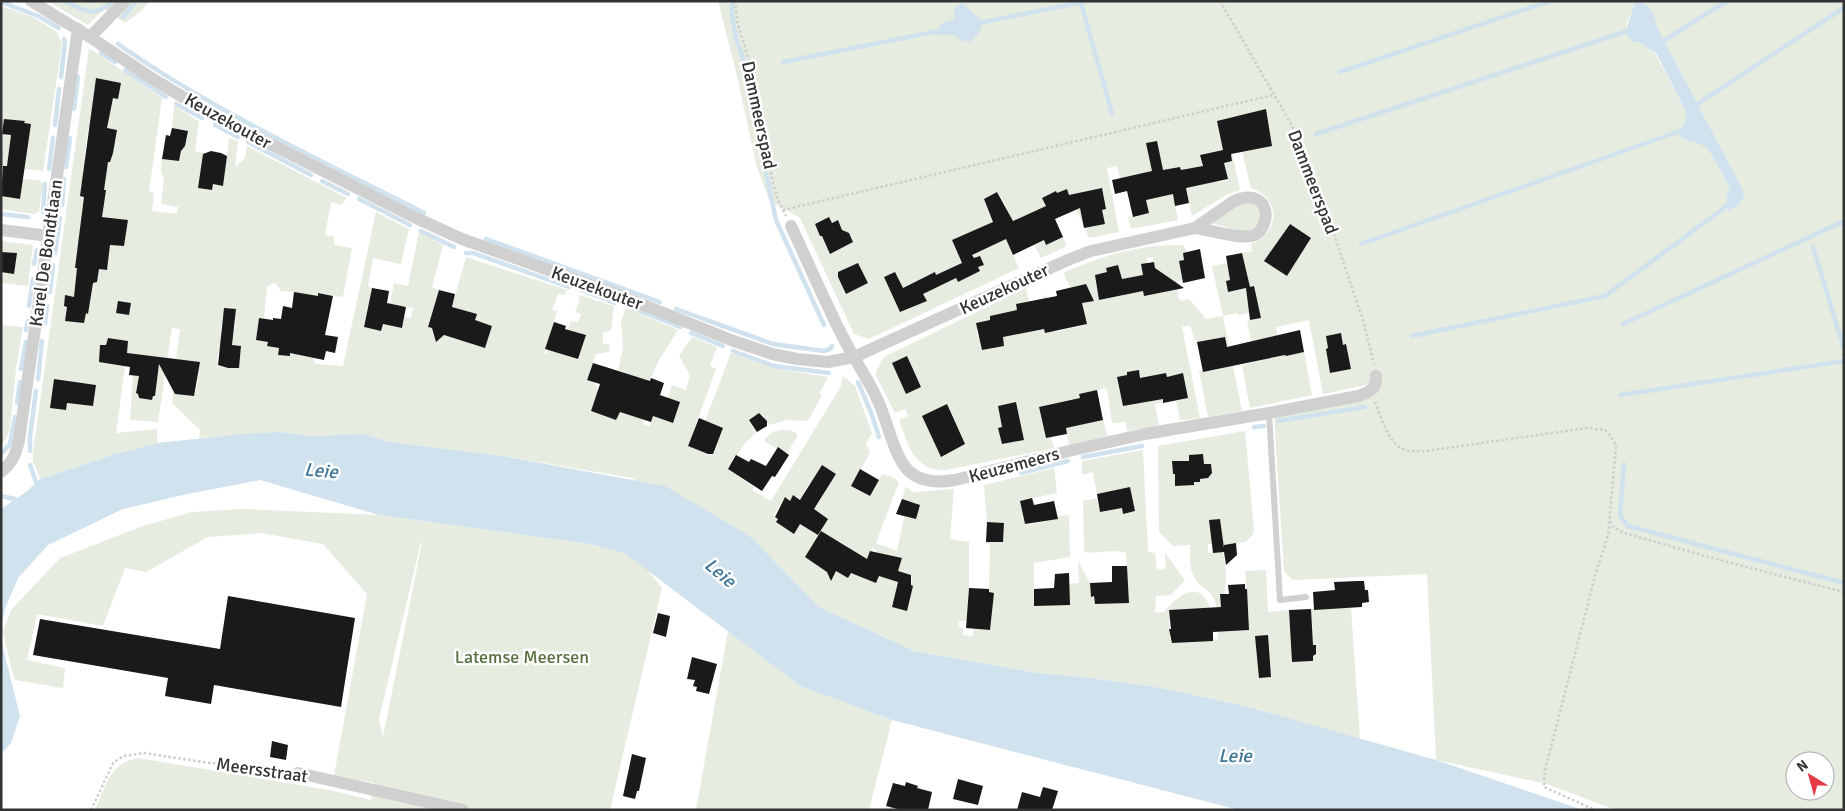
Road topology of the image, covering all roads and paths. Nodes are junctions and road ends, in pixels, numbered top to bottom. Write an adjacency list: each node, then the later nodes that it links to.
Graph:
1 (31, 1): 5 (street, Keuzekouter)
2 (125, 1): 6 (street)
3 (735, 1): 8 (path, Dammeerspad)
4 (1220, 1): 7 (path, Dammeerspad)
5 (78, 29): 6 (street, Keuzekouter); 12 (street, Karel De Bondtlaan)
6 (90, 36): 13 (street, Keuzekouter)
7 (1273, 96): 8 (path); 14 (path, Dammeerspad)
8 (783, 210): 9 (path, Dammeerspad)
9 (791, 226): 13 (street, Keuzemeers)
10 (1195, 228): 10 (street, Keuzekouter); 13 (street, Keuzekouter)
11 (1, 230): 12 (street)
12 (49, 236): 17 (street, Karel De Bondtlaan)
13 (854, 357): 16 (street, Keuzemeers)
14 (1376, 376): 15 (street)
15 (1368, 393): 16 (street, Keuzemeers); 18 (path)
16 (1269, 413): 20 (lane)
17 (1, 472)
18 (1609, 519): 19 (path); 24 (path)
19 (1844, 592)
20 (1306, 597)
21 (298, 773): 22 (path, Meersstraat); 23 (street, Meersstraat)
22 (91, 810)
23 (463, 810)
24 (1595, 810)

